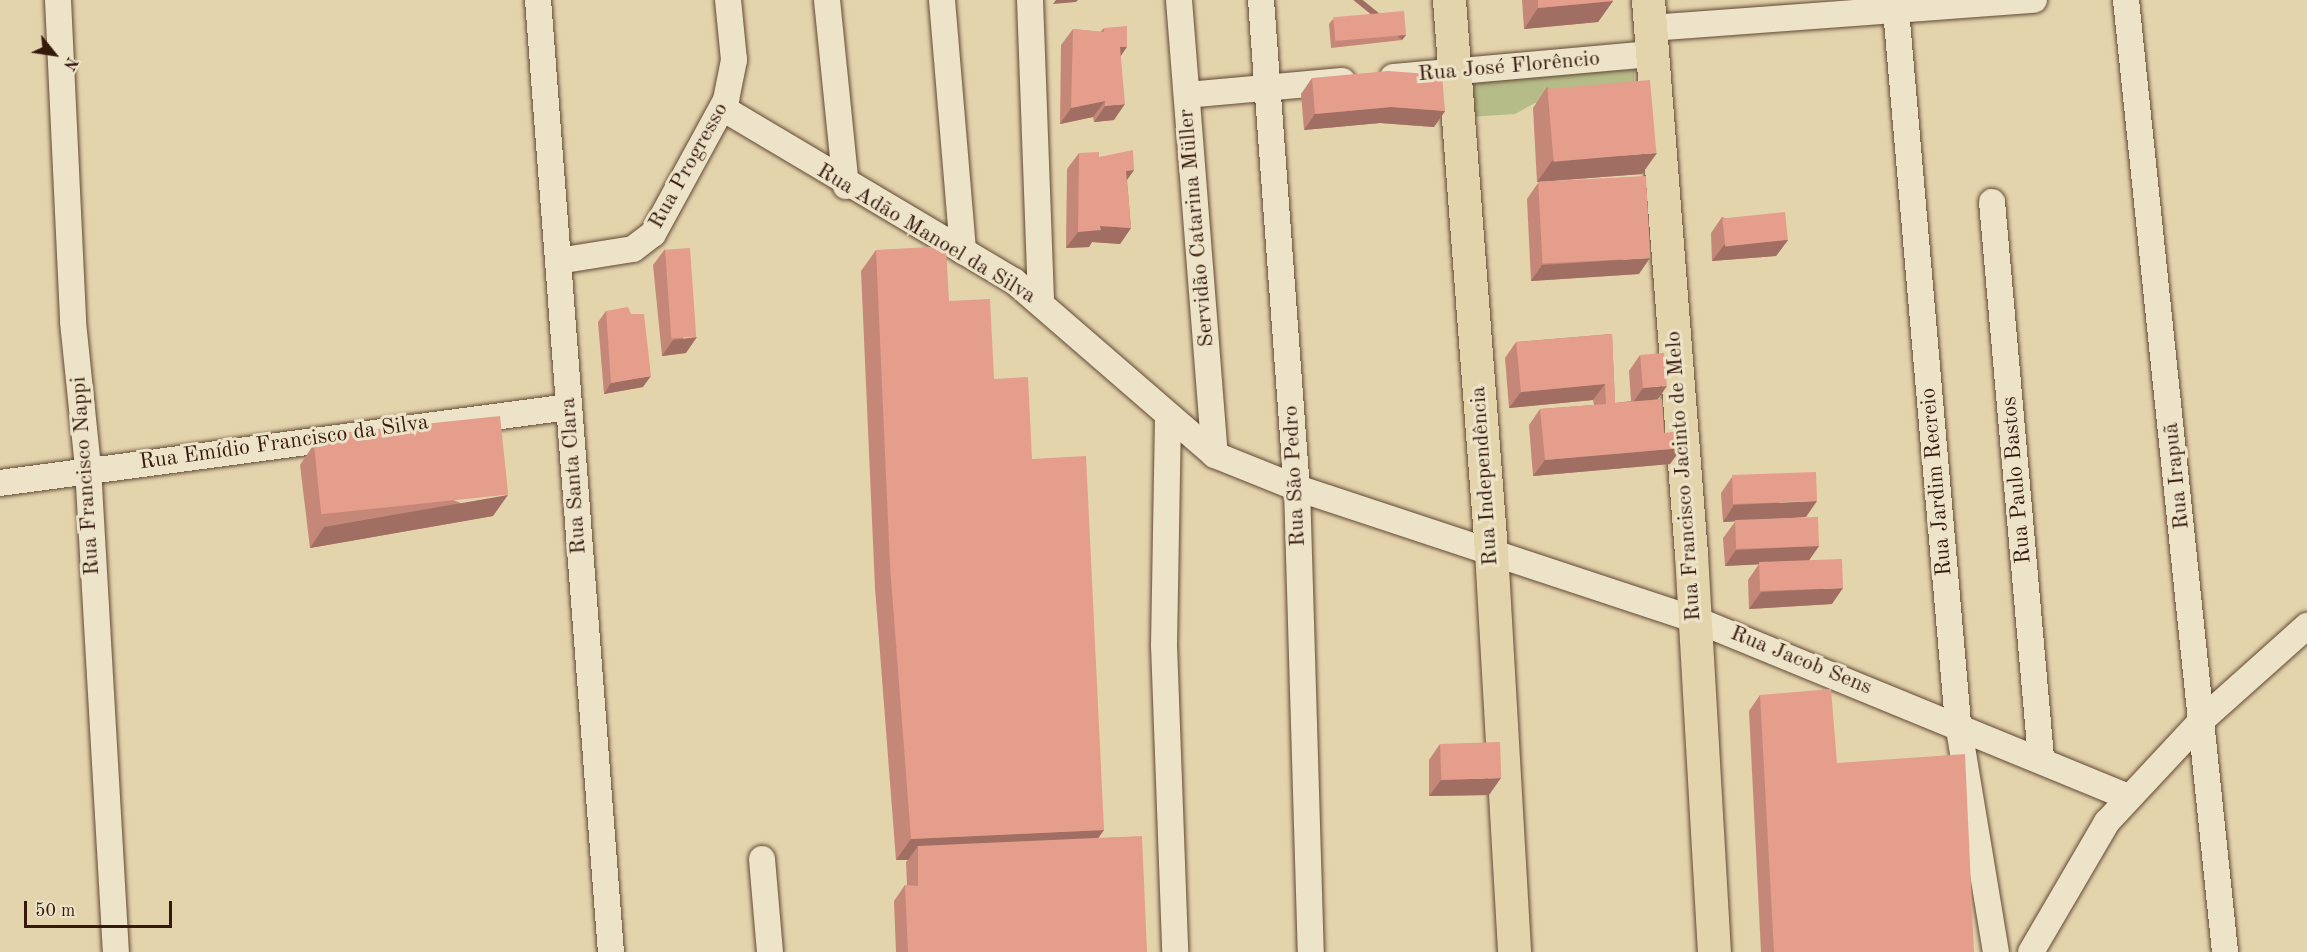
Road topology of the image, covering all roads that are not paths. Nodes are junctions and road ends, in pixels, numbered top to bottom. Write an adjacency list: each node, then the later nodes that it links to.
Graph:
1 (58, 0): 26 (street, Rua Francisco Nappi)
2 (538, 0): 21 (street, Rua Santa Clara)
3 (728, 0): 17 (street, Rua Progresso)
4 (827, 0): 18 (street)
5 (942, 0): 20 (street)
6 (1030, 0): 22 (street)
7 (1179, 0): 16 (street, Servidão Catarina Müller)
8 (1261, 0): 15 (street, Rua São Pedro)
9 (1449, 0): 14 (main road, Rua Independência)
10 (2034, 0): 12 (street, Rua José Florêncio)
11 (2126, 0): 32 (street, Rua Irapuã)
12 (1896, 10): 13 (street, Rua José Florêncio); 33 (street, Rua Jardim Recreio)
13 (1650, 27): 14 (street, Rua José Florêncio); 30 (main road, Rua Francisco Jacinto de Melo)
14 (1455, 72): 15 (street, Rua José Florêncio); 29 (main road, Rua Independência)
15 (1268, 87): 16 (street, Rua José Florêncio); 28 (street, Rua São Pedro)
16 (1187, 95): 25 (street, Servidão Catarina Müller)
17 (723, 110): 18 (street, Rua Adão Manoel da Silva); 21 (street, Rua Progresso)
18 (846, 186): 20 (street, Rua Adão Manoel da Silva)
19 (1992, 202): 34 (street, Rua Paulo Bastos)
20 (963, 251): 22 (street, Rua Adão Manoel da Silva)
21 (558, 261): 23 (street, Rua Santa Clara)
22 (1041, 303): 24 (street, Rua Adão Manoel da Silva)
23 (569, 407): 26 (street, Rua Emídio Francisco da Silva); 38 (street, Rua Santa Clara)
24 (1168, 417): 25 (street, Rua Adão Manoel da Silva); 40 (street)
25 (1215, 455): 28 (street, Rua Adão Manoel da Silva)
26 (88, 468): 27 (street, Rua Emídio Francisco da Silva); 37 (street, Rua Francisco Nappi)
27 (0, 483)
28 (1297, 488): 29 (street, Rua Jacob Sens); 41 (street, Rua São Pedro)
29 (1491, 550): 30 (street, Rua Jacob Sens); 42 (main road, Rua Independência)
30 (1694, 619): 33 (street, Rua Jacob Sens); 43 (main road, Rua Francisco Jacinto de Melo)
31 (2307, 626): 32 (street)
32 (2203, 719): 35 (street); 46 (street, Rua Irapuã)
33 (1958, 723): 34 (street, Rua Jacob Sens); 44 (street, Rua Jardim Recreio)
34 (2041, 758): 35 (street, Rua Jacob Sens)
35 (2128, 797): 45 (street)
36 (762, 859): 39 (street)
37 (116, 952)
38 (611, 952)
39 (770, 952)
40 (1175, 952)
41 (1311, 952)
42 (1514, 952)
43 (1714, 952)
44 (1996, 952)
45 (2031, 952)
46 (2224, 952)

